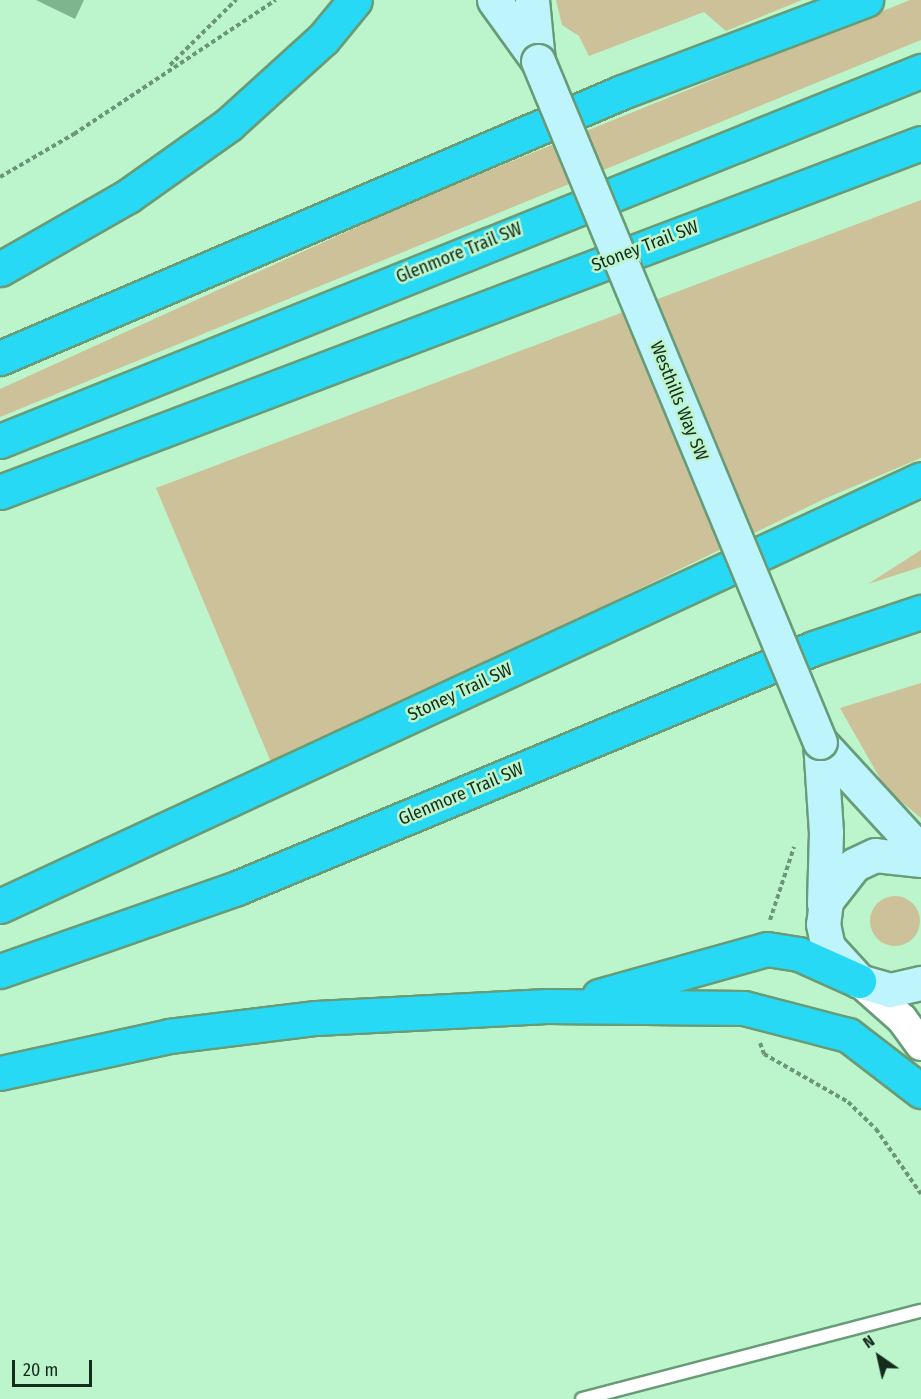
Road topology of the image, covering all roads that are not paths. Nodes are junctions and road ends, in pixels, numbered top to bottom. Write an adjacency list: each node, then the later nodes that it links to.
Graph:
1 (354, 0): 8 (highway)
2 (494, 0): 5 (main road, Westhills Way SW)
3 (532, 0): 5 (main road, Westhills Way SW)
4 (866, 0): 9 (highway)
5 (538, 61): 14 (main road, Westhills Way SW, bridge)
6 (921, 71): 10 (highway, Glenmore Trail SW)
7 (921, 143): 12 (highway, Stoney Trail SW)
8 (0, 269)
9 (0, 358)
10 (0, 441)
11 (921, 479): 17 (highway, Stoney Trail SW)
12 (0, 492)
13 (921, 612): 19 (highway, Glenmore Trail SW)
14 (820, 742): 15 (main road, Westhills Way SW); 18 (main road, Westhills Way SW)
15 (921, 852)
16 (921, 861): 18 (main road)
17 (0, 906)
18 (823, 924): 20 (main road)
19 (0, 971)
20 (859, 981): 21 (main road); 22 (highway); 23 (street)
21 (921, 983)
22 (547, 1006): 24 (highway); 25 (highway)
23 (921, 1045)
24 (0, 1073)
25 (921, 1091)
26 (921, 1311): 27 (lane)
27 (582, 1399)

